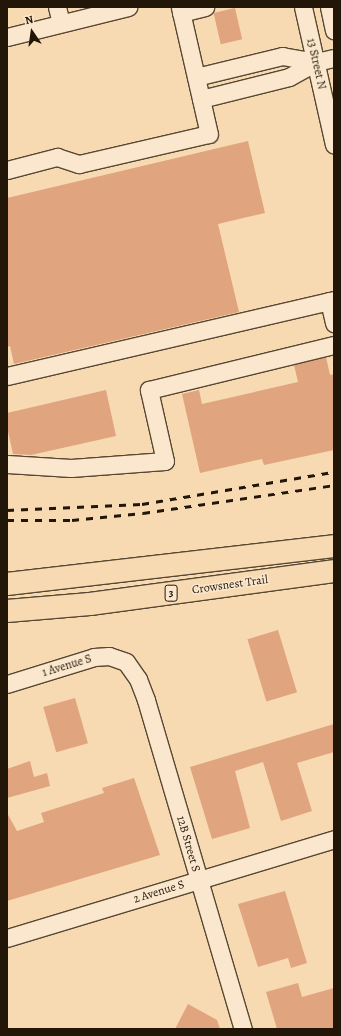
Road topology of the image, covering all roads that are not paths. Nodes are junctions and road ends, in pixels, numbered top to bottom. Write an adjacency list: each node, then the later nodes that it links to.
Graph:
1 (57, 7): 8 (street)
2 (128, 7): 6 (street)
3 (205, 7): 7 (street)
4 (303, 7): 12 (street, 13 Street N)
5 (329, 7): 9 (street)
6 (111, 9): 8 (street)
7 (181, 10): 13 (street)
8 (61, 23): 10 (street)
9 (334, 30)
10 (7, 37)
11 (334, 58): 12 (street)
12 (316, 62): 13 (street); 14 (street); 15 (street, 13 Street N)
13 (196, 77): 14 (street)
14 (201, 99): 16 (street)
15 (334, 145)
16 (7, 170)
17 (332, 301): 18 (street); 20 (street)
18 (334, 322)
19 (334, 345): 21 (street)
20 (7, 376)
21 (7, 464)
22 (334, 546): 24 (highway, Crowsnest Trail / 3)
23 (334, 570): 25 (highway, Crowsnest Trail / 3)
24 (7, 584)
25 (7, 611)
26 (126, 662): 27 (street, 1 Avenue S); 29 (street, 12B Street S)
27 (7, 684)
28 (334, 839): 29 (street, 2 Avenue S)
29 (199, 880): 30 (street, 2 Avenue S); 31 (street, 12B Street S)
30 (7, 938)
31 (243, 1029)

